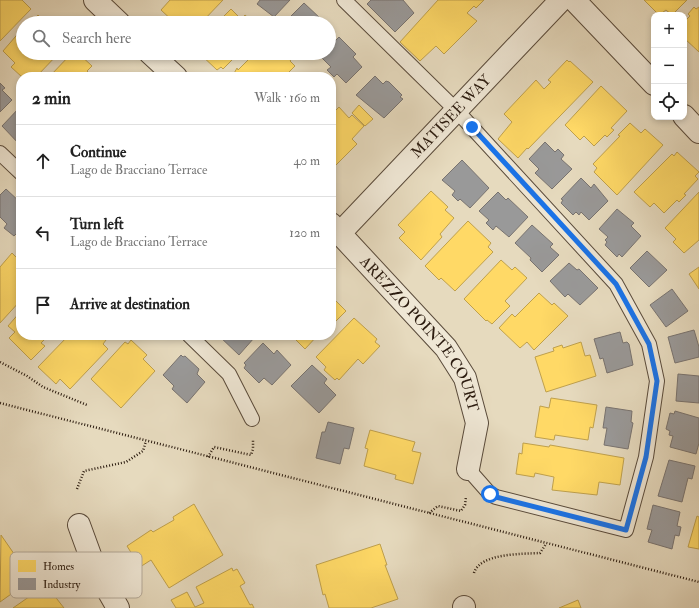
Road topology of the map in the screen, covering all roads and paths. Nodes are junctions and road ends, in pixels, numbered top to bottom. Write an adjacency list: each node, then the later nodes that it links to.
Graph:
1 (94, 0): 5 (street)
2 (344, 0): 9 (lane)
3 (560, 0): 9 (street, MATISEE WAY)
4 (574, 0): 8 (street)
5 (111, 16)
6 (158, 60): 7 (street)
7 (171, 72)
8 (651, 81)
9 (456, 110): 14 (street, MATISEE WAY); 23 (lane)
10 (687, 119): 11 (street)
11 (699, 132)
12 (0, 152): 13 (lane)
13 (16, 168)
14 (336, 227)
15 (336, 229): 23 (street, AREZZO POINTE COURT)
16 (194, 340): 20 (lane)
17 (0, 362): 19 (path)
18 (0, 403): 21 (path)
19 (87, 405)
20 (252, 419): 22 (path)
21 (146, 441): 22 (path); 24 (path)
22 (208, 457): 25 (path)
23 (468, 469): 25 (path)
24 (77, 488)
25 (428, 514): 27 (path)
26 (79, 525): 28 (street)
27 (546, 544): 29 (path); 30 (path)
28 (89, 552)
29 (474, 573)
30 (699, 582)
31 (112, 598): 32 (street)
32 (118, 608)

